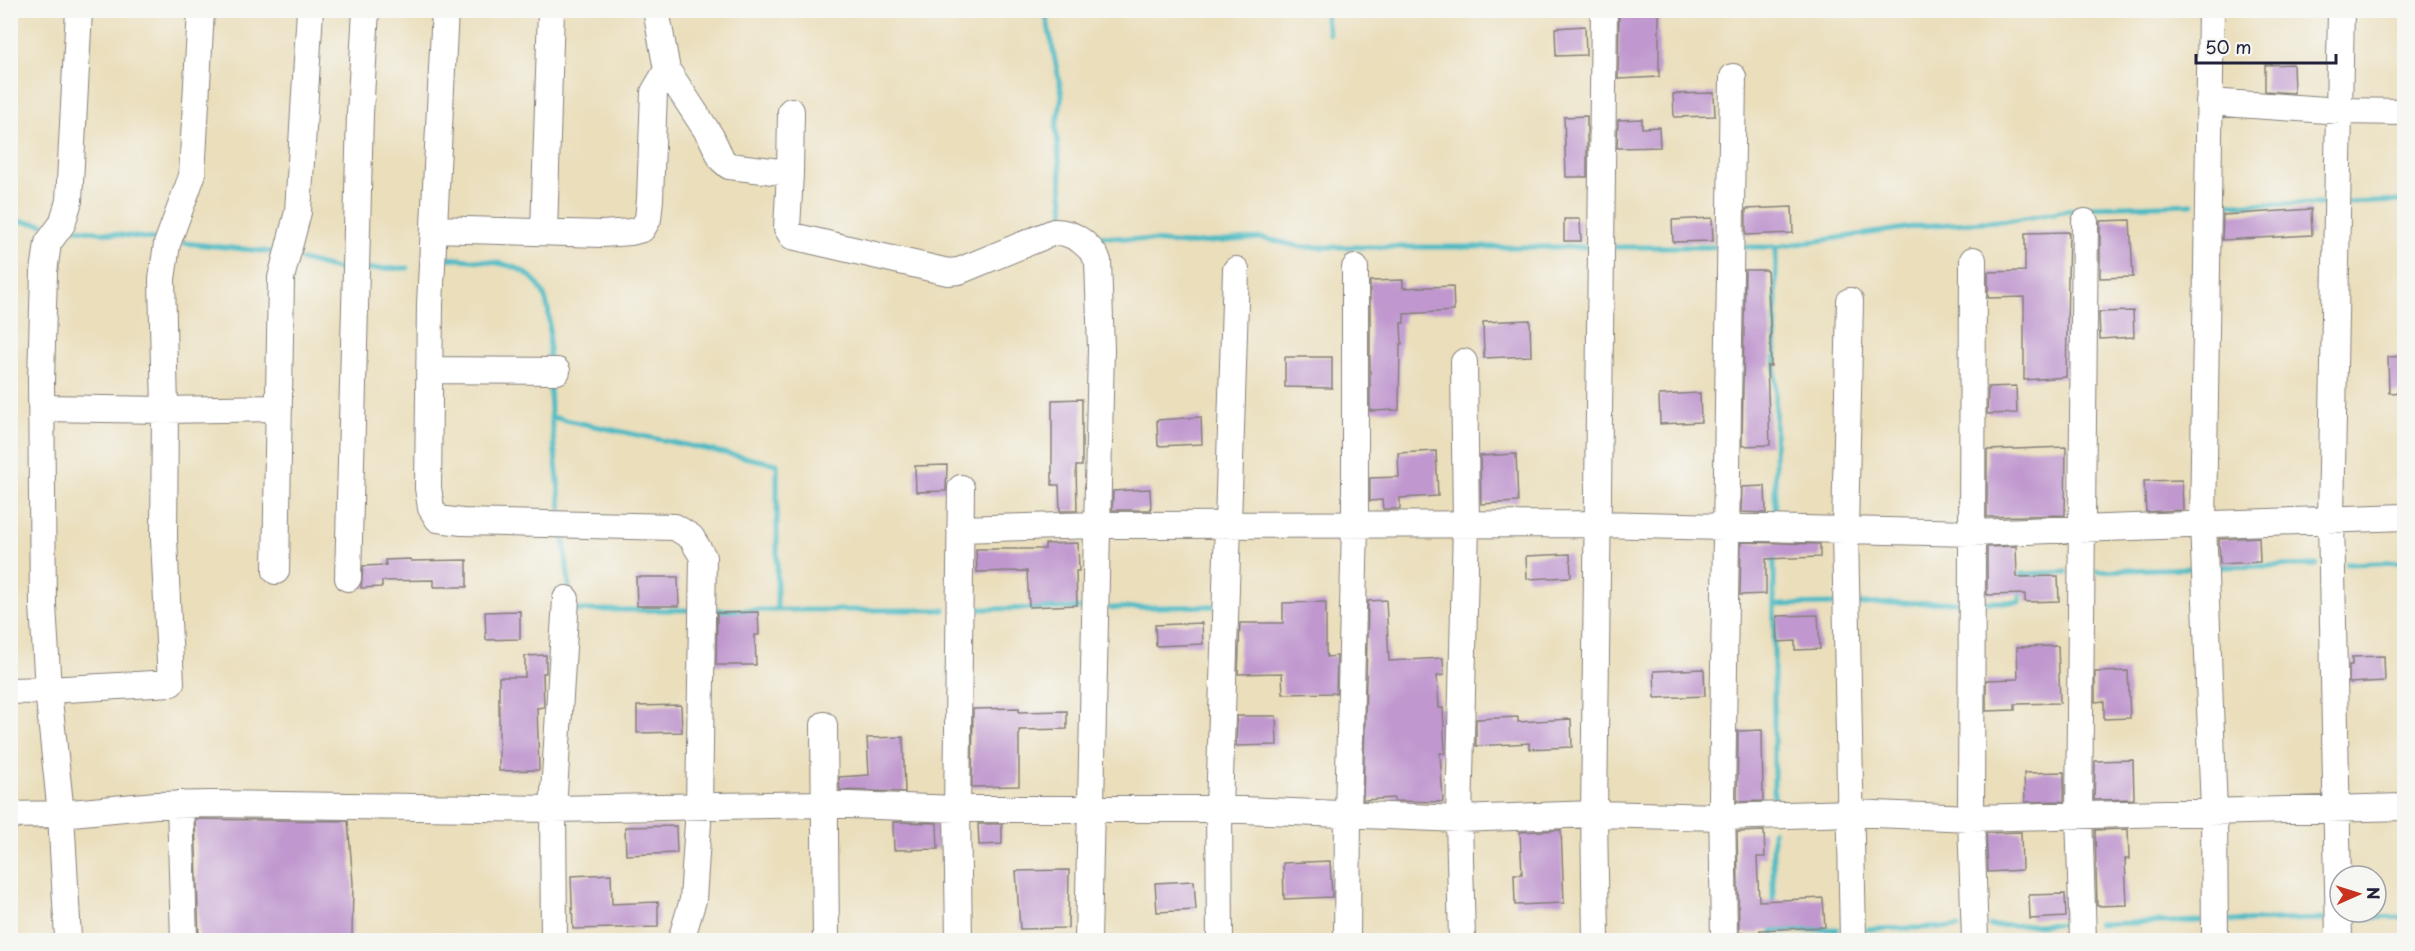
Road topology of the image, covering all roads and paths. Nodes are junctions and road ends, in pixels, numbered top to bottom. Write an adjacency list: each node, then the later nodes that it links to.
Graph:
1 (79, 10): 28 (street)
2 (201, 10): 30 (street)
3 (310, 10): 29 (street)
4 (366, 10): 46 (street)
5 (445, 10): 19 (street)
6 (552, 10): 20 (street)
7 (656, 10): 11 (street)
8 (1604, 10): 37 (street)
9 (2211, 10): 13 (street)
10 (2341, 10): 15 (street)
11 (667, 70): 17 (street); 20 (street)
12 (1733, 77): 40 (street)
13 (2209, 102): 15 (street); 34 (street)
14 (791, 111): 17 (street)
15 (2341, 111): 16 (street); 33 (street)
16 (2404, 112)
17 (790, 172): 38 (street)
18 (2085, 222): 41 (street)
19 (434, 229): 20 (street); 26 (street)
20 (544, 232)
21 (1973, 260): 44 (street)
22 (1355, 268): 35 (street)
23 (1236, 270): 39 (street)
24 (1850, 300): 43 (street)
25 (1464, 362): 36 (street)
26 (429, 370): 27 (street); 53 (street)
27 (557, 371)
28 (42, 408): 30 (street); 48 (street)
29 (279, 408): 30 (street); 45 (street)
30 (165, 410): 48 (street)
31 (961, 488): 42 (street)
32 (2404, 517): 33 (street)
33 (2331, 518): 34 (street); 58 (street)
34 (2204, 523): 41 (street); 60 (street)
35 (1355, 524): 36 (street); 39 (street); 66 (street)
36 (1466, 524): 37 (street); 69 (street)
37 (1597, 524): 40 (street); 63 (street)
38 (1096, 525): 39 (street); 42 (street); 59 (street)
39 (1229, 525): 57 (street)
40 (1725, 526): 43 (street); 67 (street)
41 (2082, 527): 44 (street); 64 (street)
42 (960, 529): 56 (street)
43 (1845, 531): 44 (street); 61 (street)
44 (1971, 533): 68 (street)
45 (276, 571)
46 (348, 578)
47 (567, 599): 55 (street)
48 (48, 690): 49 (street); 62 (street)
49 (10, 691)
50 (824, 725): 52 (street)
51 (180, 804): 55 (street); 62 (street); 71 (street)
52 (823, 804): 53 (street); 56 (street); 74 (street)
53 (699, 807): 55 (street); 73 (street)
54 (2404, 807): 58 (street)
55 (553, 809): 72 (street)
56 (957, 809): 59 (street); 75 (street)
57 (1219, 809): 59 (street); 66 (street); 77 (street)
58 (2337, 809): 60 (street); 86 (street)
59 (1091, 811): 76 (street)
60 (2214, 812): 64 (street); 85 (street)
61 (1851, 813): 67 (street); 68 (street); 82 (street)
62 (61, 814): 65 (street); 70 (street)
63 (1594, 814): 67 (street); 69 (street); 80 (street)
64 (2079, 814): 68 (street); 84 (street)
65 (10, 815)
66 (1348, 815): 69 (street); 78 (street)
67 (1722, 817): 81 (street)
68 (1971, 818): 83 (street)
69 (1459, 819): 79 (street)
70 (68, 938)
71 (184, 940)
72 (554, 940)
73 (681, 940)
74 (826, 940)
75 (959, 940)
76 (1088, 940)
77 (1220, 940)
78 (1347, 940)
79 (1462, 940)
80 (1596, 940)
81 (1724, 940)
82 (1853, 940)
83 (1975, 940)
84 (2083, 940)
85 (2215, 940)
86 (2339, 940)

